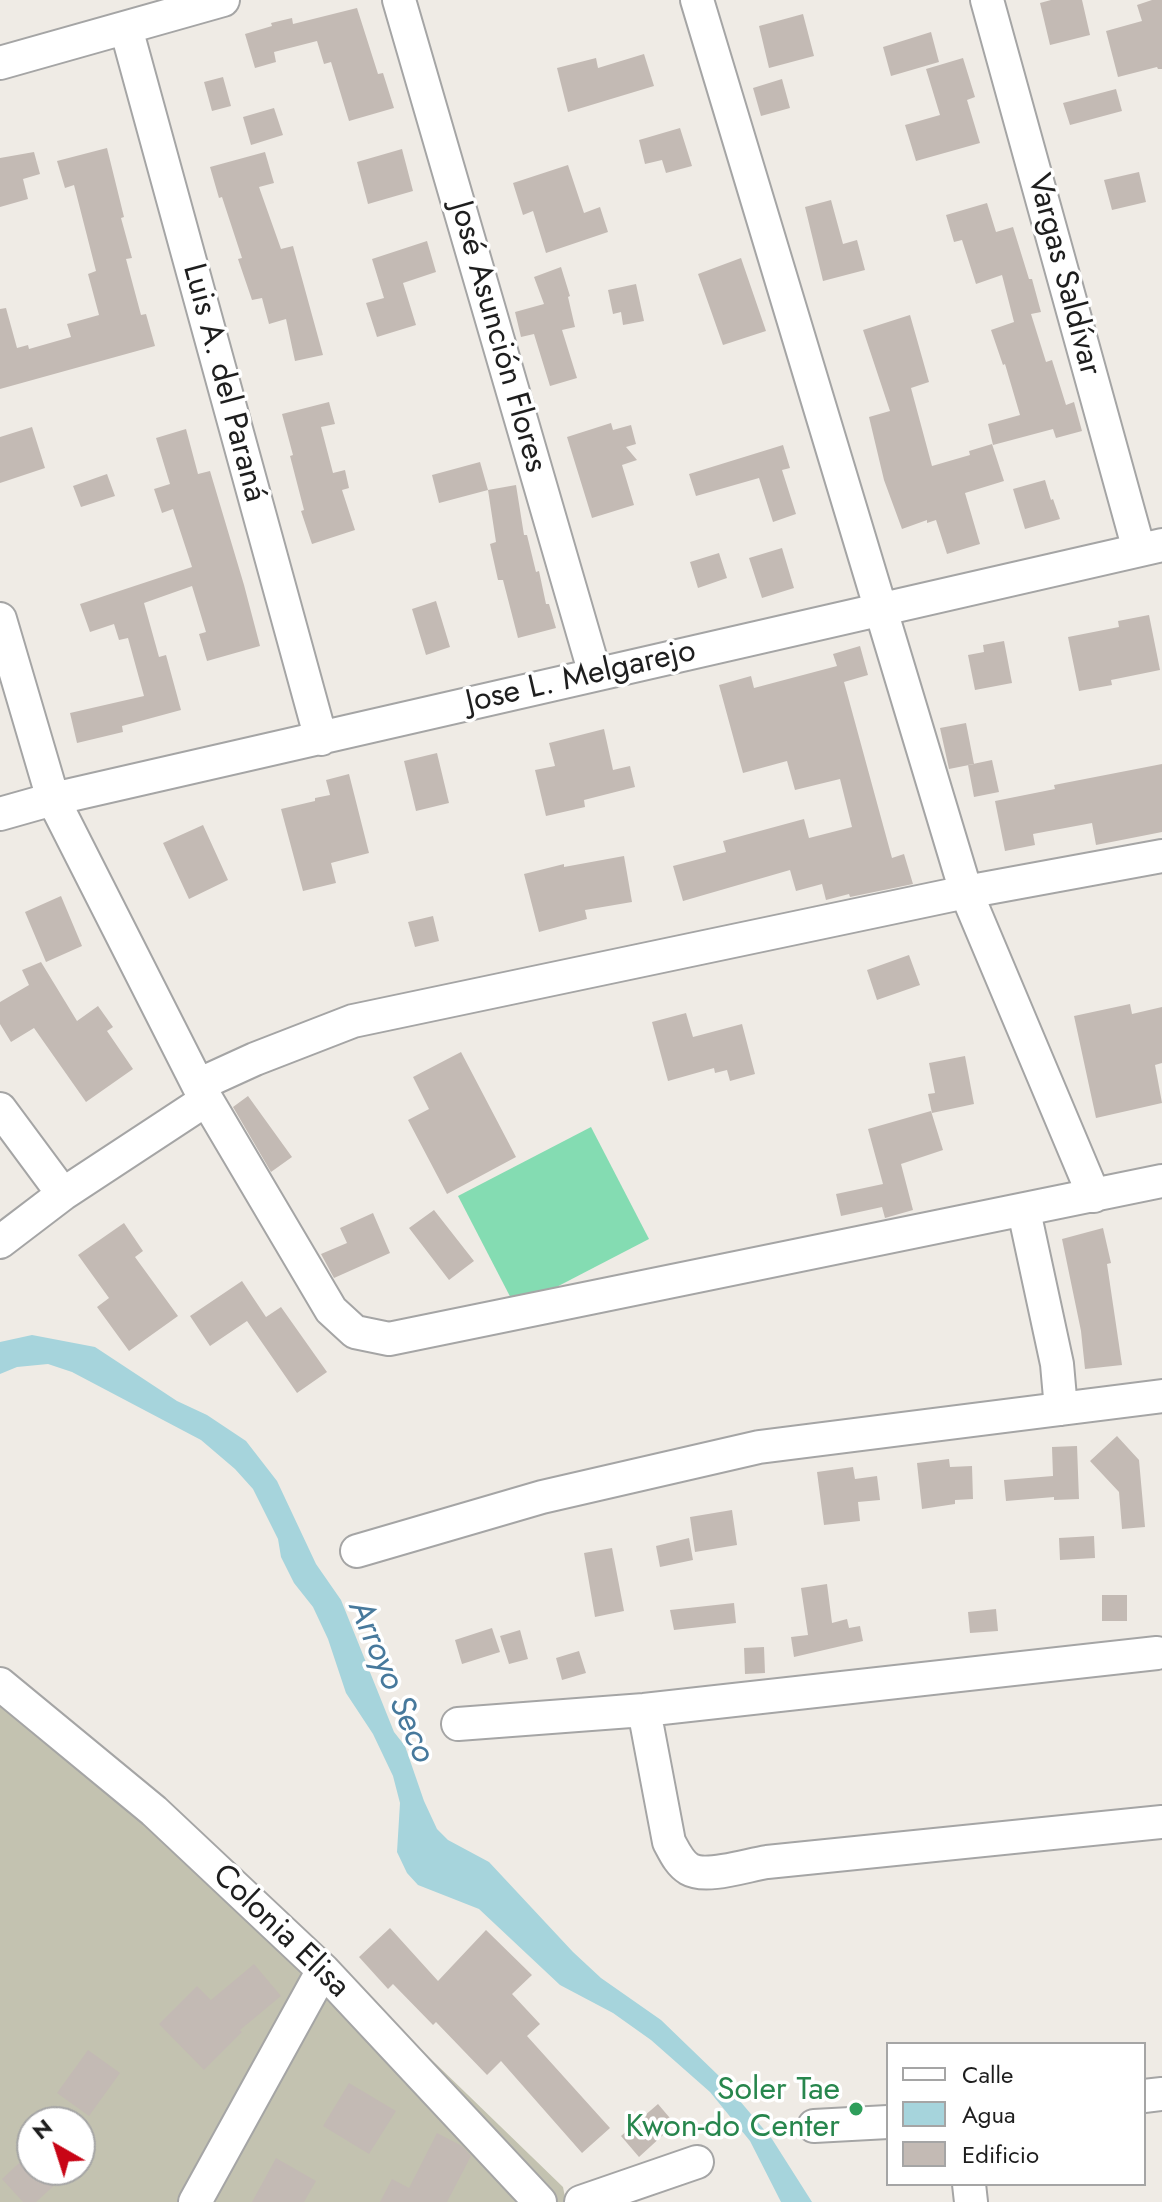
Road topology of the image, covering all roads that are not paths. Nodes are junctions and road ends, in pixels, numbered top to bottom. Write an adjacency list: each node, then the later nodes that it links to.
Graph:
1 (223, 0): 5 (street)
2 (399, 0): 10 (street, José Asunción Flores)
3 (697, 0): 8 (street)
4 (987, 0): 7 (street, Vargas Saldívar)
5 (126, 28): 6 (street); 11 (street, Luis A. del Paraná)
6 (0, 63)
7 (1150, 548): 8 (street, Jose L. Melgarejo)
8 (881, 610): 10 (street, Jose L. Melgarejo); 15 (street)
9 (0, 619): 12 (street)
10 (595, 674): 11 (street, Jose L. Melgarejo)
11 (321, 739): 12 (street, Jose L. Melgarejo)
12 (53, 799): 13 (street, Jose L. Melgarejo); 16 (street)
13 (0, 814)
14 (1162, 856): 15 (street)
15 (966, 892): 16 (street); 20 (street)
16 (202, 1092): 19 (street); 21 (street)
17 (0, 1109): 19 (street)
18 (1162, 1181): 20 (street)
19 (63, 1194): 22 (street)
20 (1094, 1196): 21 (street)
21 (1024, 1211): 24 (street)
22 (0, 1242)
23 (1162, 1396): 24 (street)
24 (1061, 1409): 25 (street)
25 (357, 1551)
26 (1157, 1653): 28 (street)
27 (0, 1684): 31 (street, Colonia Elisa)
28 (644, 1710): 29 (street); 30 (street)
29 (458, 1724)
30 (1162, 1822)
31 (323, 1970): 35 (street); 36 (street, Colonia Elisa)
32 (886, 2122): 33 (street)
33 (814, 2126)
34 (697, 2162): 37 (street)
35 (195, 2202)
36 (540, 2202)
37 (581, 2202)

